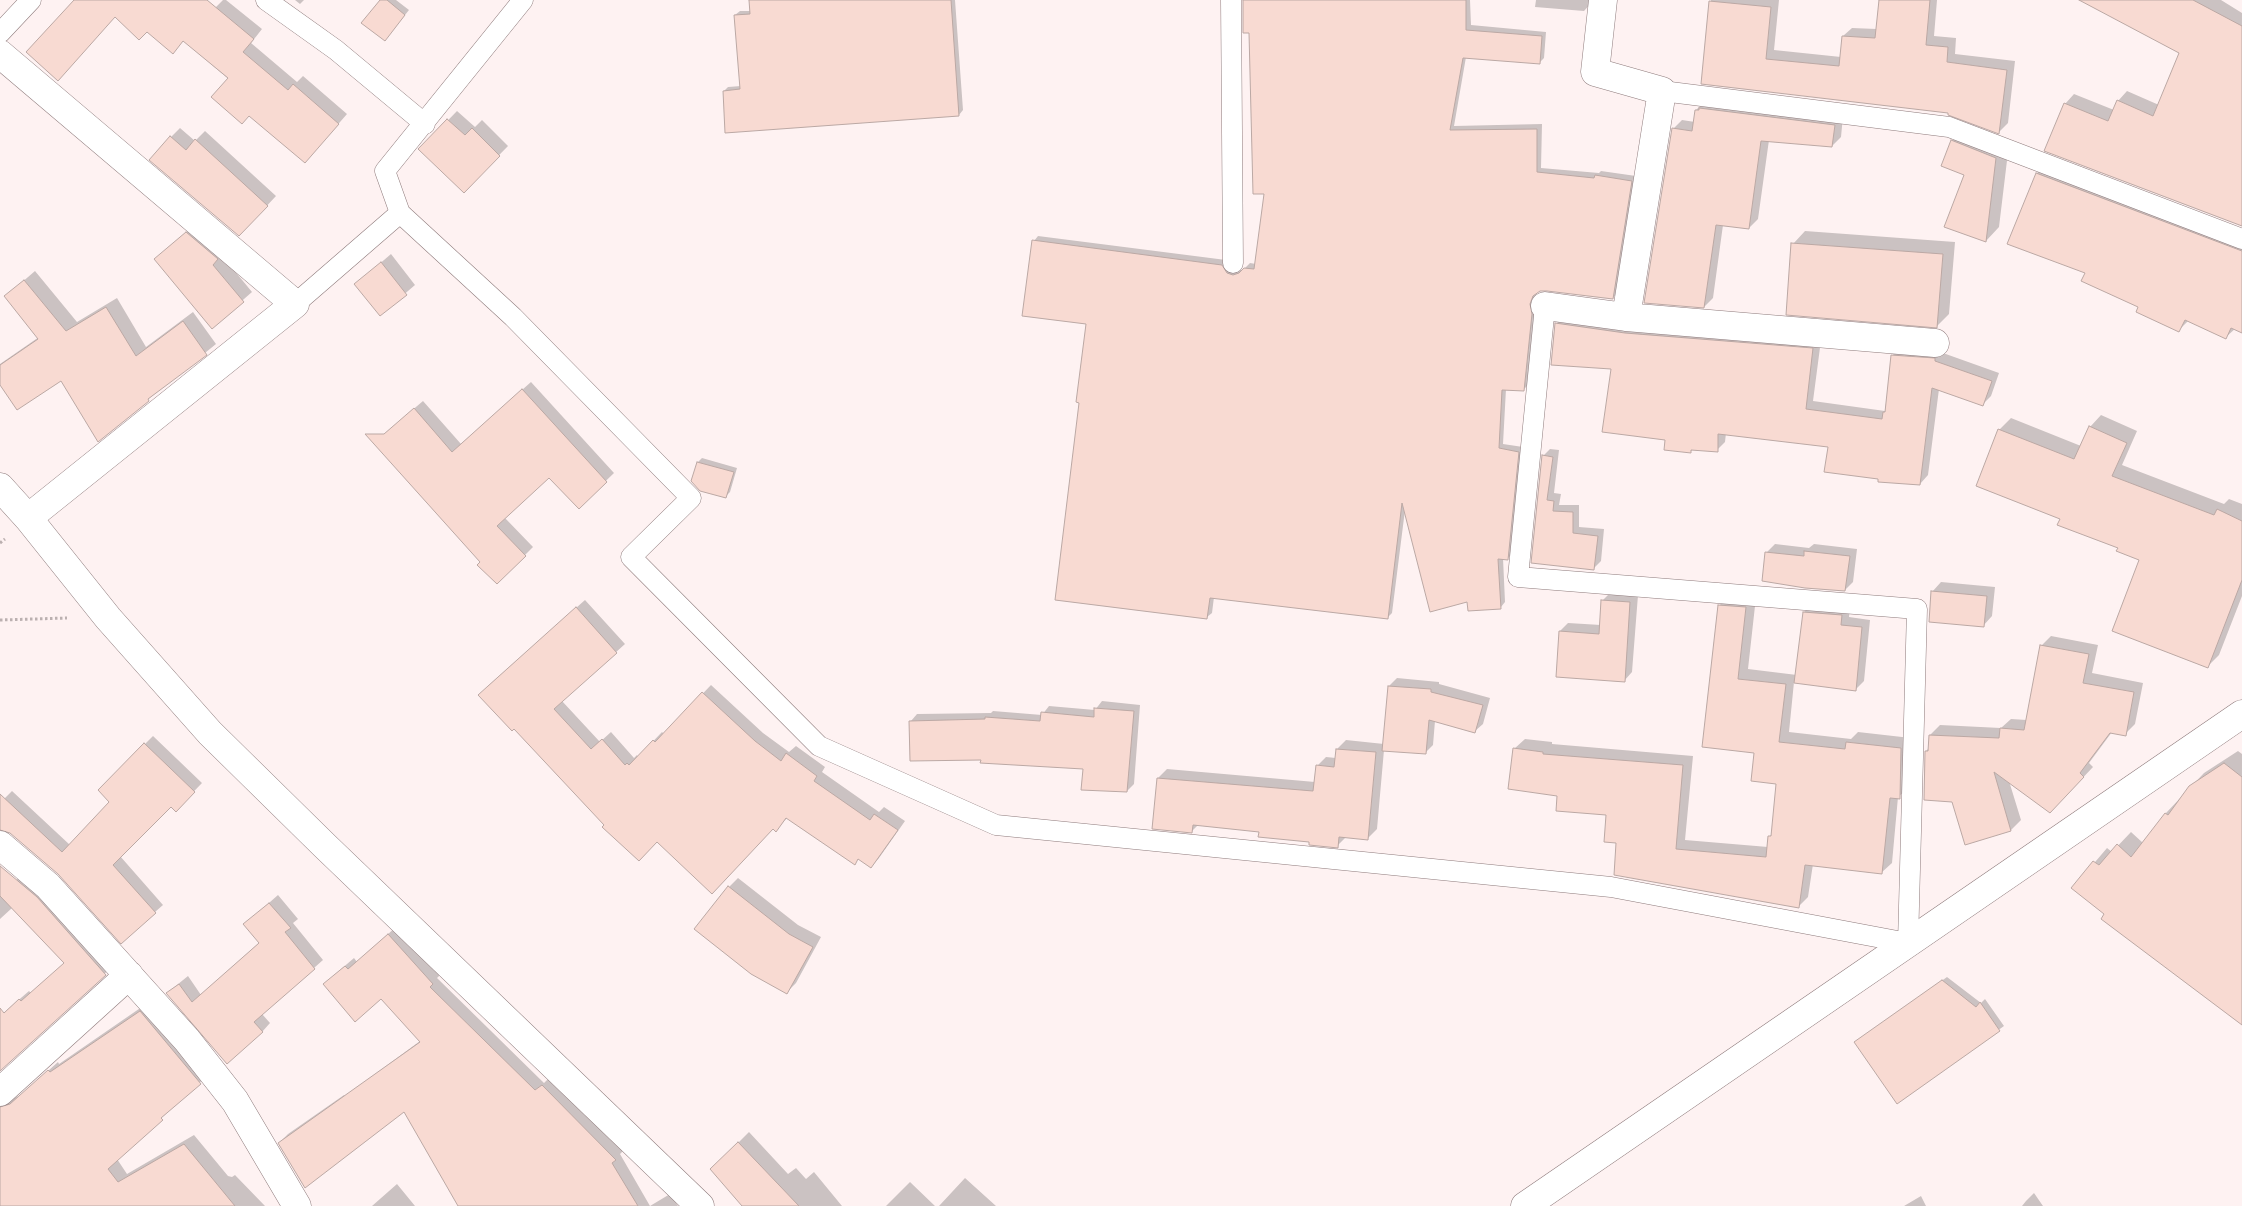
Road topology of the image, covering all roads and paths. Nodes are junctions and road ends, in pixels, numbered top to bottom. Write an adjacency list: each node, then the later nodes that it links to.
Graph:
1 (31, 0): 6 (lane)
2 (266, 0): 9 (lane)
3 (523, 0): 9 (lane)
4 (1230, 0): 12 (lane)
5 (1603, 0): 8 (street)
6 (0, 33)
7 (0, 54): 13 (street)
8 (1662, 91): 11 (lane); 15 (street)
9 (425, 124): 10 (lane)
10 (400, 213): 13 (lane); 23 (lane)
11 (2242, 239)
12 (1233, 263)
13 (295, 304): 18 (street)
14 (1545, 306): 15 (street); 23 (lane)
15 (1626, 317): 16 (street)
16 (1935, 343)
17 (0, 487): 18 (street)
18 (28, 518): 19 (street)
19 (108, 618): 20 (path); 27 (street)
20 (0, 620)
21 (2242, 714): 23 (street)
22 (0, 845): 24 (street)
23 (1908, 944): 28 (street)
24 (129, 975): 25 (street); 26 (street)
25 (0, 1092)
26 (297, 1206)
27 (700, 1206)
28 (1525, 1206)

